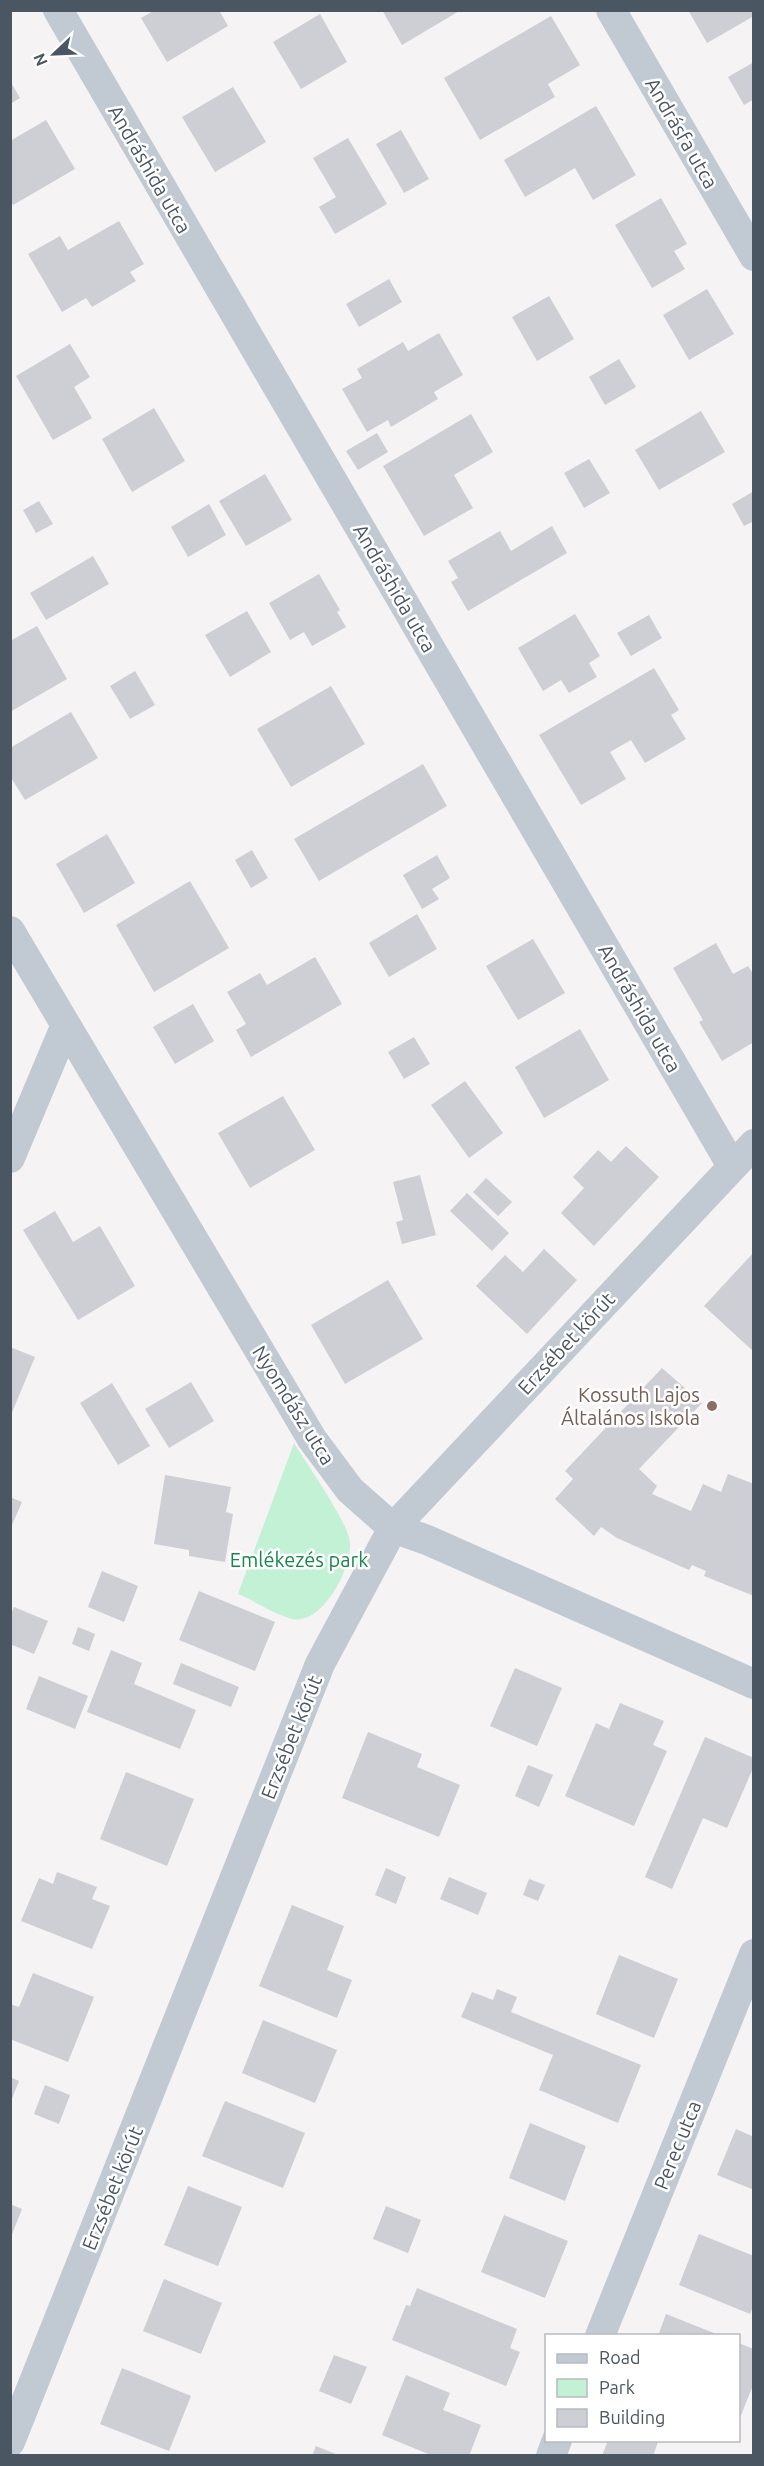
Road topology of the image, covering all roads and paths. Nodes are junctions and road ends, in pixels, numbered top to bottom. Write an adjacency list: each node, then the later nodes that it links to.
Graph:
1 (58, 10): 8 (street, Andráshida utca)
2 (611, 10): 3 (street, Andrásfa utca)
3 (753, 256)
4 (10, 931): 5 (street, Nyomdász utca)
5 (65, 1027): 7 (street); 9 (street, Nyomdász utca)
6 (753, 1144): 8 (street, Erzsébet körút)
7 (10, 1158)
8 (732, 1166): 9 (street, Erzsébet körút)
9 (393, 1528): 10 (street, Nyomdász utca); 13 (street, Erzsébet körút)
10 (753, 1684)
11 (753, 1954): 12 (street, Perec utca)
12 (601, 2334)
13 (10, 2442)

